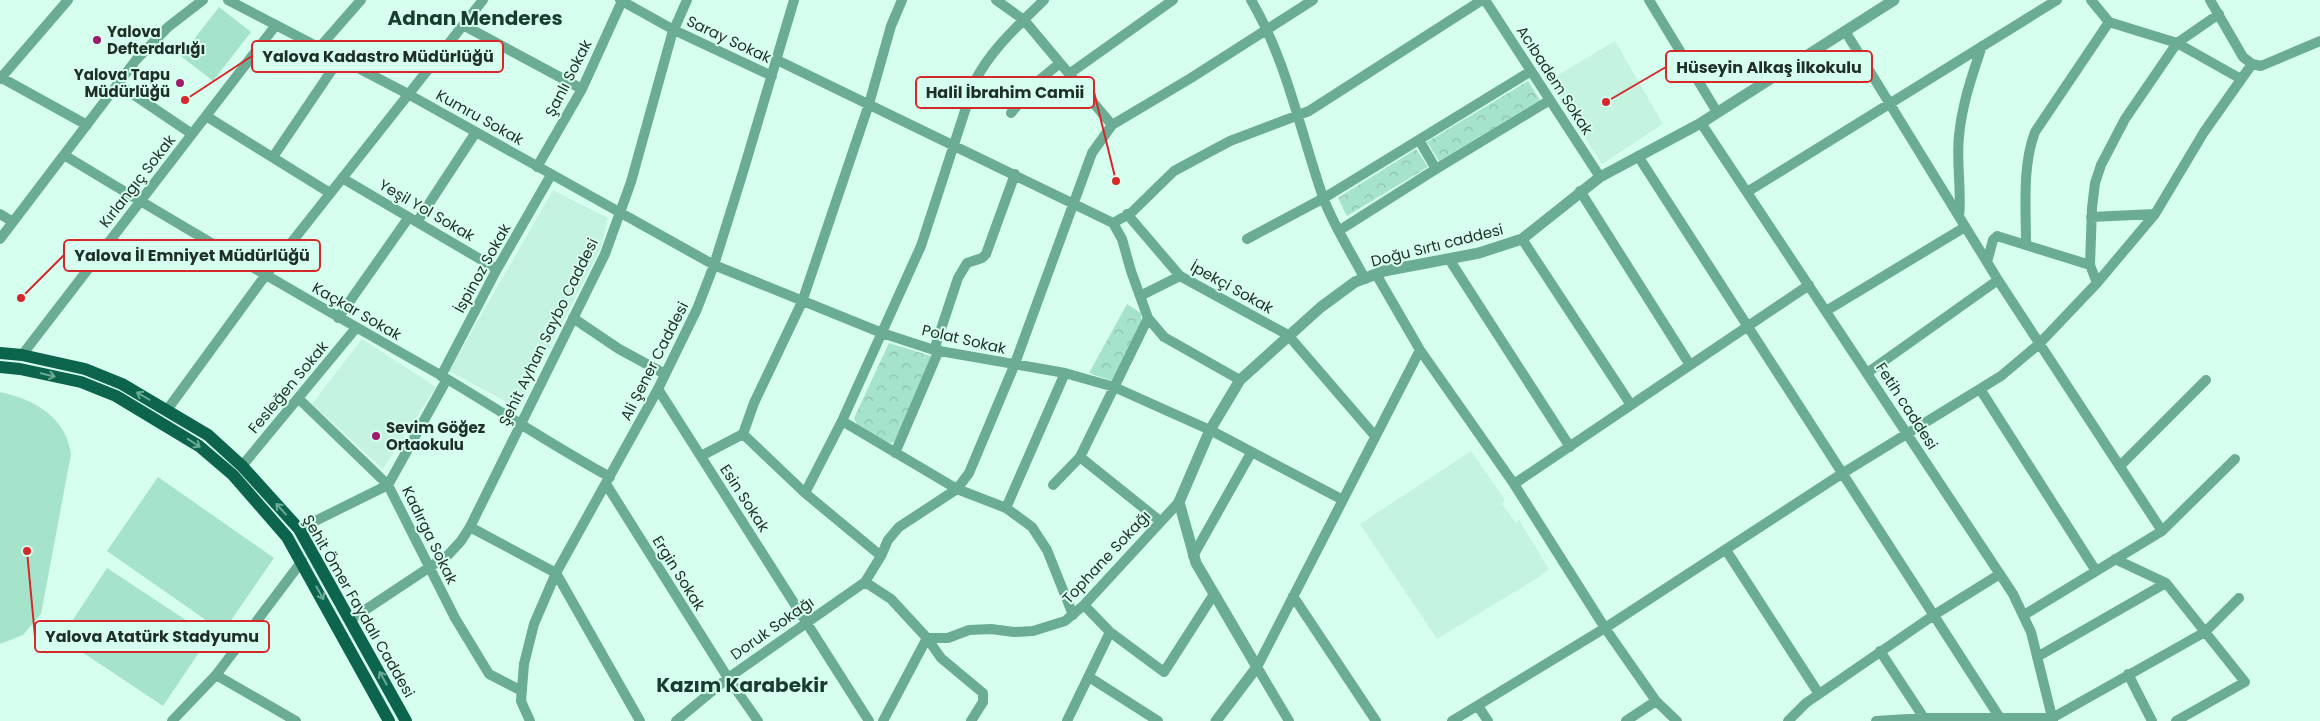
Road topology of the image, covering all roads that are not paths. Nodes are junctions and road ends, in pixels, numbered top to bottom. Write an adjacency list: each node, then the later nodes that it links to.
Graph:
1 (68, 0): 40 (street)
2 (203, 0): 42 (street)
3 (228, 0): 24 (street, Kumru Sokak)
4 (361, 0): 32 (street)
5 (483, 0): 25 (street)
6 (688, 0): 27 (street, Şehit Ayhan Saybo Caddesi)
7 (794, 0): 34 (street, Ali Şener Caddesi)
8 (902, 0): 47 (street)
9 (996, 0): 22 (street)
10 (1044, 0): 22 (street)
11 (1173, 0): 38 (street)
12 (1251, 0): 26 (street)
13 (1313, 0): 26 (street)
14 (1483, 0): 37 (street, Acıbadem Sokak); 50 (street)
15 (1649, 0): 48 (street)
16 (1894, 0): 28 (street, Doğu Sırtı caddesi)
17 (2057, 0): 31 (street)
18 (2091, 0): 23 (street)
19 (2210, 0): 21 (street)
20 (621, 1): 27 (street, Saray Sokak); 43 (street, Şanlı Sokak)
21 (2219, 14): 30 (street); 36 (street)
22 (1024, 20): 35 (street); 58 (street)
23 (2109, 22): 30 (street); 88 (street)
24 (276, 25): 32 (street, Kumru Sokak); 51 (street, Kırlangıç Sokak)
25 (463, 25): 43 (street); 44 (street)
26 (1268, 29): 50 (street); 54 (street)
27 (674, 30): 39 (street, Saray Sokak); 74 (street, Şehit Ayhan Saybo Caddesi)
28 (1845, 31): 46 (street); 48 (street, Doğu Sırtı caddesi)
29 (2320, 41): 36 (street)
30 (2177, 43): 41 (street); 79 (street)
31 (1982, 46): 46 (street); 78 (street)
32 (319, 48): 33 (street, Kumru Sokak)
33 (340, 58): 44 (street, Kumru Sokak); 61 (street)
34 (777, 60): 39 (street, Ali Şener Caddesi); 47 (street)
35 (1060, 63): 38 (street); 49 (street)
36 (2252, 64): 41 (street)
37 (1531, 71): 45 (street, Acıbadem Sokak); 57 (street)
38 (1069, 74): 54 (street)
39 (772, 76): 91 (street, Ali Şener Caddesi)
40 (0, 78): 53 (street)
41 (2241, 79): 77 (street)
42 (118, 84): 53 (street); 56 (street)
43 (582, 89): 62 (street, Şanlı Sokak)
44 (408, 94): 55 (street, Kumru Sokak); 67 (street)
45 (1550, 100): 63 (street); 66 (street, Acıbadem Sokak)
46 (1889, 103): 69 (street); 78 (street)
47 (869, 104): 58 (street); 102 (street)
48 (1717, 112): 52 (street, Doğu Sırtı caddesi)
49 (1011, 113)
50 (1299, 115): 71 (street); 76 (street)
51 (206, 116): 56 (street, Kırlangıç Sokak); 61 (street)
52 (1701, 123): 60 (street, Doğu Sırtı caddesi); 69 (street, Fetih caddesi)
53 (87, 125): 59 (street)
54 (1112, 125): 73 (street)
55 (476, 132): 62 (street, Kumru Sokak); 80 (street)
56 (192, 134): 72 (street, Kırlangıç Sokak)
57 (1419, 140): 63 (street); 71 (street)
58 (955, 145): 64 (street); 109 (street)
59 (64, 155): 72 (street, Kaçkar Sokak); 81 (street)
60 (1638, 156): 66 (street, Doğu Sırtı caddesi); 107 (street)
61 (273, 157): 70 (street)
62 (538, 167): 65 (street, Kumru Sokak)
63 (1436, 168): 84 (street)
64 (1015, 174): 73 (street); 112 (street)
65 (551, 175): 74 (street, Kumru Sokak); 93 (street, İspinoz Sokak)
66 (1600, 177): 68 (street, Doğu Sırtı caddesi)
67 (342, 178): 70 (street); 80 (street, Yeşil Yol Sokak)
68 (1580, 191): 87 (street, Doğu Sırtı caddesi); 116 (street)
69 (1747, 192): 100 (street, Fetih caddesi)
70 (330, 193): 95 (street)
71 (1324, 198): 84 (street); 86 (street)
72 (140, 201): 95 (street, Kaçkar Sokak); 115 (street, Kırlangıç Sokak)
73 (1074, 202): 82 (street); 118 (street)
74 (620, 213): 91 (street, Kumru Sokak); 105 (street, Şehit Ayhan Saybo Caddesi)
75 (0, 214): 81 (street)
76 (1127, 214): 82 (street); 96 (street, İpekçi Sokak)
77 (2156, 214): 79 (street); 99 (street)
78 (1959, 217): 83 (street)
79 (2092, 217): 92 (street)
80 (413, 219): 93 (street, Yeşil Yol Sokak); 104 (street)
81 (12, 222): 85 (street)
82 (1113, 222): 101 (street)
83 (1965, 227): 90 (street); 103 (street)
84 (1340, 230): 97 (street)
85 (0, 239)
86 (1247, 239)
87 (1522, 239): 89 (street, Doğu Sırtı caddesi); 129 (street)
88 (2026, 244): 90 (street); 92 (street)
89 (1449, 259): 94 (street, Doğu Sırtı caddesi); 138 (street)
90 (1987, 262): 98 (street)
91 (714, 265): 102 (street, Polat Sokak); 121 (street, Ali Şener Caddesi)
92 (2090, 265): 99 (street)
93 (497, 269): 122 (street, İspinoz Sokak)
94 (1376, 274): 97 (street, Doğu Sırtı caddesi); 113 (street)
95 (266, 276): 104 (street, Kaçkar Sokak); 130 (street)
96 (1180, 276): 101 (street); 110 (street, İpekçi Sokak)
97 (1365, 279): 110 (street, Doğu Sırtı caddesi)
98 (1998, 280): 111 (street); 120 (street)
99 (2097, 283): 111 (street)
100 (1809, 285): 103 (street, Fetih caddesi); 107 (street)
101 (1140, 296): 106 (street)
102 (802, 302): 109 (street, Polat Sokak); 135 (street)
103 (1826, 310): 120 (street, Fetih caddesi)
104 (338, 318): 108 (street, Kaçkar Sokak)
105 (573, 318): 121 (street); 133 (street, Şehit Ayhan Saybo Caddesi)
106 (1148, 318): 123 (street); 125 (street)
107 (1748, 326): 116 (street); 146 (street)
108 (356, 328): 122 (street, Kaçkar Sokak); 128 (street, Fesleğen Sokak)
109 (882, 333): 112 (street, Polat Sokak); 131 (street)
110 (1288, 335): 123 (street, Doğu Sırtı caddesi); 137 (street)
111 (2040, 344): 127 (street); 145 (street)
112 (936, 350): 118 (street, Polat Sokak); 139 (street)
113 (1420, 350): 137 (street); 148 (street)
114 (0, 353): 115 (main road, Şehit Ömer Faydalı Caddesi)
115 (22, 355): 130 (main road, Şehit Ömer Faydalı Caddesi, one-way to 115)
116 (1690, 365): 129 (street)
117 (0, 366): 132 (main road, Şehit Ömer Faydalı Caddesi, one-way to 132)
118 (1014, 366): 119 (street, Polat Sokak); 151 (street)
119 (1065, 373): 125 (street, Polat Sokak); 155 (street)
120 (1867, 373): 136 (street, Fetih caddesi)
121 (665, 374): 126 (street, Ali Şener Caddesi)
122 (444, 378): 133 (street, Kaçkar Sokak); 149 (street, İspinoz Sokak)
123 (1240, 380): 134 (street, Doğu Sırtı caddesi)
124 (2206, 380): 145 (street)
125 (1114, 387): 134 (street, Polat Sokak); 142 (street)
126 (658, 389): 141 (street, Esin Sokak); 147 (street, Ali Şener Caddesi)
127 (1980, 389): 136 (street); 166 (street)
128 (298, 398): 144 (street, Fesleğen Sokak); 149 (street, Kadırga Sokak)
129 (1631, 405): 138 (street)
130 (168, 410): 132 (main road); 144 (main road, Şehit Ömer Faydalı Caddesi)
131 (842, 421): 139 (street); 152 (street)
132 (160, 422): 164 (main road, Şehit Ömer Faydalı Caddesi, one-way to 164)
133 (520, 425): 147 (street, Kaçkar Sokak); 157 (street, Şehit Ayhan Saybo Caddesi)
134 (1210, 430): 140 (street, Polat Sokak); 154 (street, Doğu Sırtı caddesi)
135 (744, 434): 141 (street); 152 (street)
136 (1907, 434): 146 (street); 168 (street, Fetih caddesi)
137 (1375, 436): 153 (street)
138 (1570, 447): 148 (street)
139 (895, 453): 151 (street)
140 (1251, 453): 153 (street, Polat Sokak); 162 (street)
141 (701, 456): 179 (street, Esin Sokak)
142 (1080, 457): 150 (street); 156 (street)
143 (2235, 459): 159 (street)
144 (242, 466): 158 (main road, Şehit Ömer Faydalı Caddesi, one-way to 144)
145 (2120, 466): 159 (street)
146 (1843, 474): 160 (street); 175 (street)
147 (608, 481): 167 (street, Ali Şener Caddesi); 190 (street, Ergin Sokak)
148 (1514, 484): 180 (street)
149 (388, 485): 158 (street); 165 (street, Kadırga Sokak)
150 (1053, 485)
151 (957, 488): 155 (street); 161 (street)
152 (805, 493): 161 (street)
153 (1343, 500): 172 (street)
154 (1179, 502): 156 (street, Tophane Sokağı); 162 (street)
155 (1006, 508): 176 (street)
156 (1160, 521): 174 (street, Tophane Sokağı)
157 (470, 527): 165 (street, Şehit Ayhan Saybo Caddesi); 167 (street)
158 (299, 529): 178 (main road, Şehit Ömer Faydalı Caddesi)
159 (2162, 531): 163 (street)
160 (1726, 550): 180 (street); 192 (street)
161 (881, 556): 169 (street)
162 (1193, 556): 171 (street)
163 (2115, 559): 166 (street); 170 (street)
164 (302, 561): 188 (street); 202 (main road, Şehit Ömer Faydalı Caddesi, one-way to 202)
165 (429, 569): 178 (street, Şehit Ayhan Saybo Caddesi); 191 (street, Kadırga Sokak)
166 (2096, 571): 177 (street)
167 (556, 573): 191 (street, Ali Şener Caddesi); 205 (street)
168 (2000, 574): 175 (street); 177 (street, Fetih caddesi)
169 (865, 582): 179 (street, Doruk Sokağı); 183 (street)
170 (2166, 583): 182 (street); 185 (street)
171 (1214, 594): 181 (street); 186 (street)
172 (1293, 596): 186 (street); 215 (street)
173 (2239, 598): 182 (street)
174 (1084, 605): 176 (street, Tophane Sokağı); 181 (street)
175 (1934, 614): 184 (street); 197 (street)
176 (1073, 615): 183 (street, Tophane Sokağı)
177 (2024, 615): 185 (street, Fetih caddesi)
178 (350, 620): 203 (main road, Şehit Ömer Faydalı Caddesi, one-way to 178)
179 (806, 623): 190 (street, Doruk Sokağı); 208 (street, Esin Sokak)
180 (1605, 628): 193 (street); 194 (street)
181 (1110, 632): 189 (street)
182 (2205, 632): 187 (street); 223 (street)
183 (927, 638): 209 (street); 210 (street)
184 (1880, 651): 192 (street); 196 (street)
185 (2037, 657): 198 (street, Fetih caddesi)
186 (1257, 667): 195 (street); 213 (street)
187 (2128, 674): 198 (street); 222 (street)
188 (216, 675): 200 (street); 201 (street)
189 (1089, 677): 211 (street); 212 (street)
190 (728, 678): 206 (street, Doruk Sokağı); 207 (street, Ergin Sokak)
191 (522, 691): 204 (street, Ali Şener Caddesi)
192 (1819, 694): 220 (street)
193 (1656, 701): 218 (street); 219 (street)
194 (1478, 706): 216 (street); 217 (street)
195 (1286, 716): 214 (street)
196 (1924, 718): 199 (street); 221 (street)
197 (2000, 718): 198 (street); 199 (street)
198 (2053, 719)
199 (1986, 720)
200 (172, 721)
201 (296, 721)
202 (389, 721)
203 (406, 721)
204 (530, 721)
205 (640, 721)
206 (676, 721)
207 (758, 721)
208 (869, 721)
209 (883, 721)
210 (971, 721)
211 (1068, 721)
212 (1158, 721)
213 (1216, 721)
214 (1277, 721)
215 (1376, 721)
216 (1452, 721)
217 (1488, 721)
218 (1626, 721)
219 (1678, 721)
220 (1788, 721)
221 (1876, 721)
222 (2152, 721)
223 (2176, 721)

